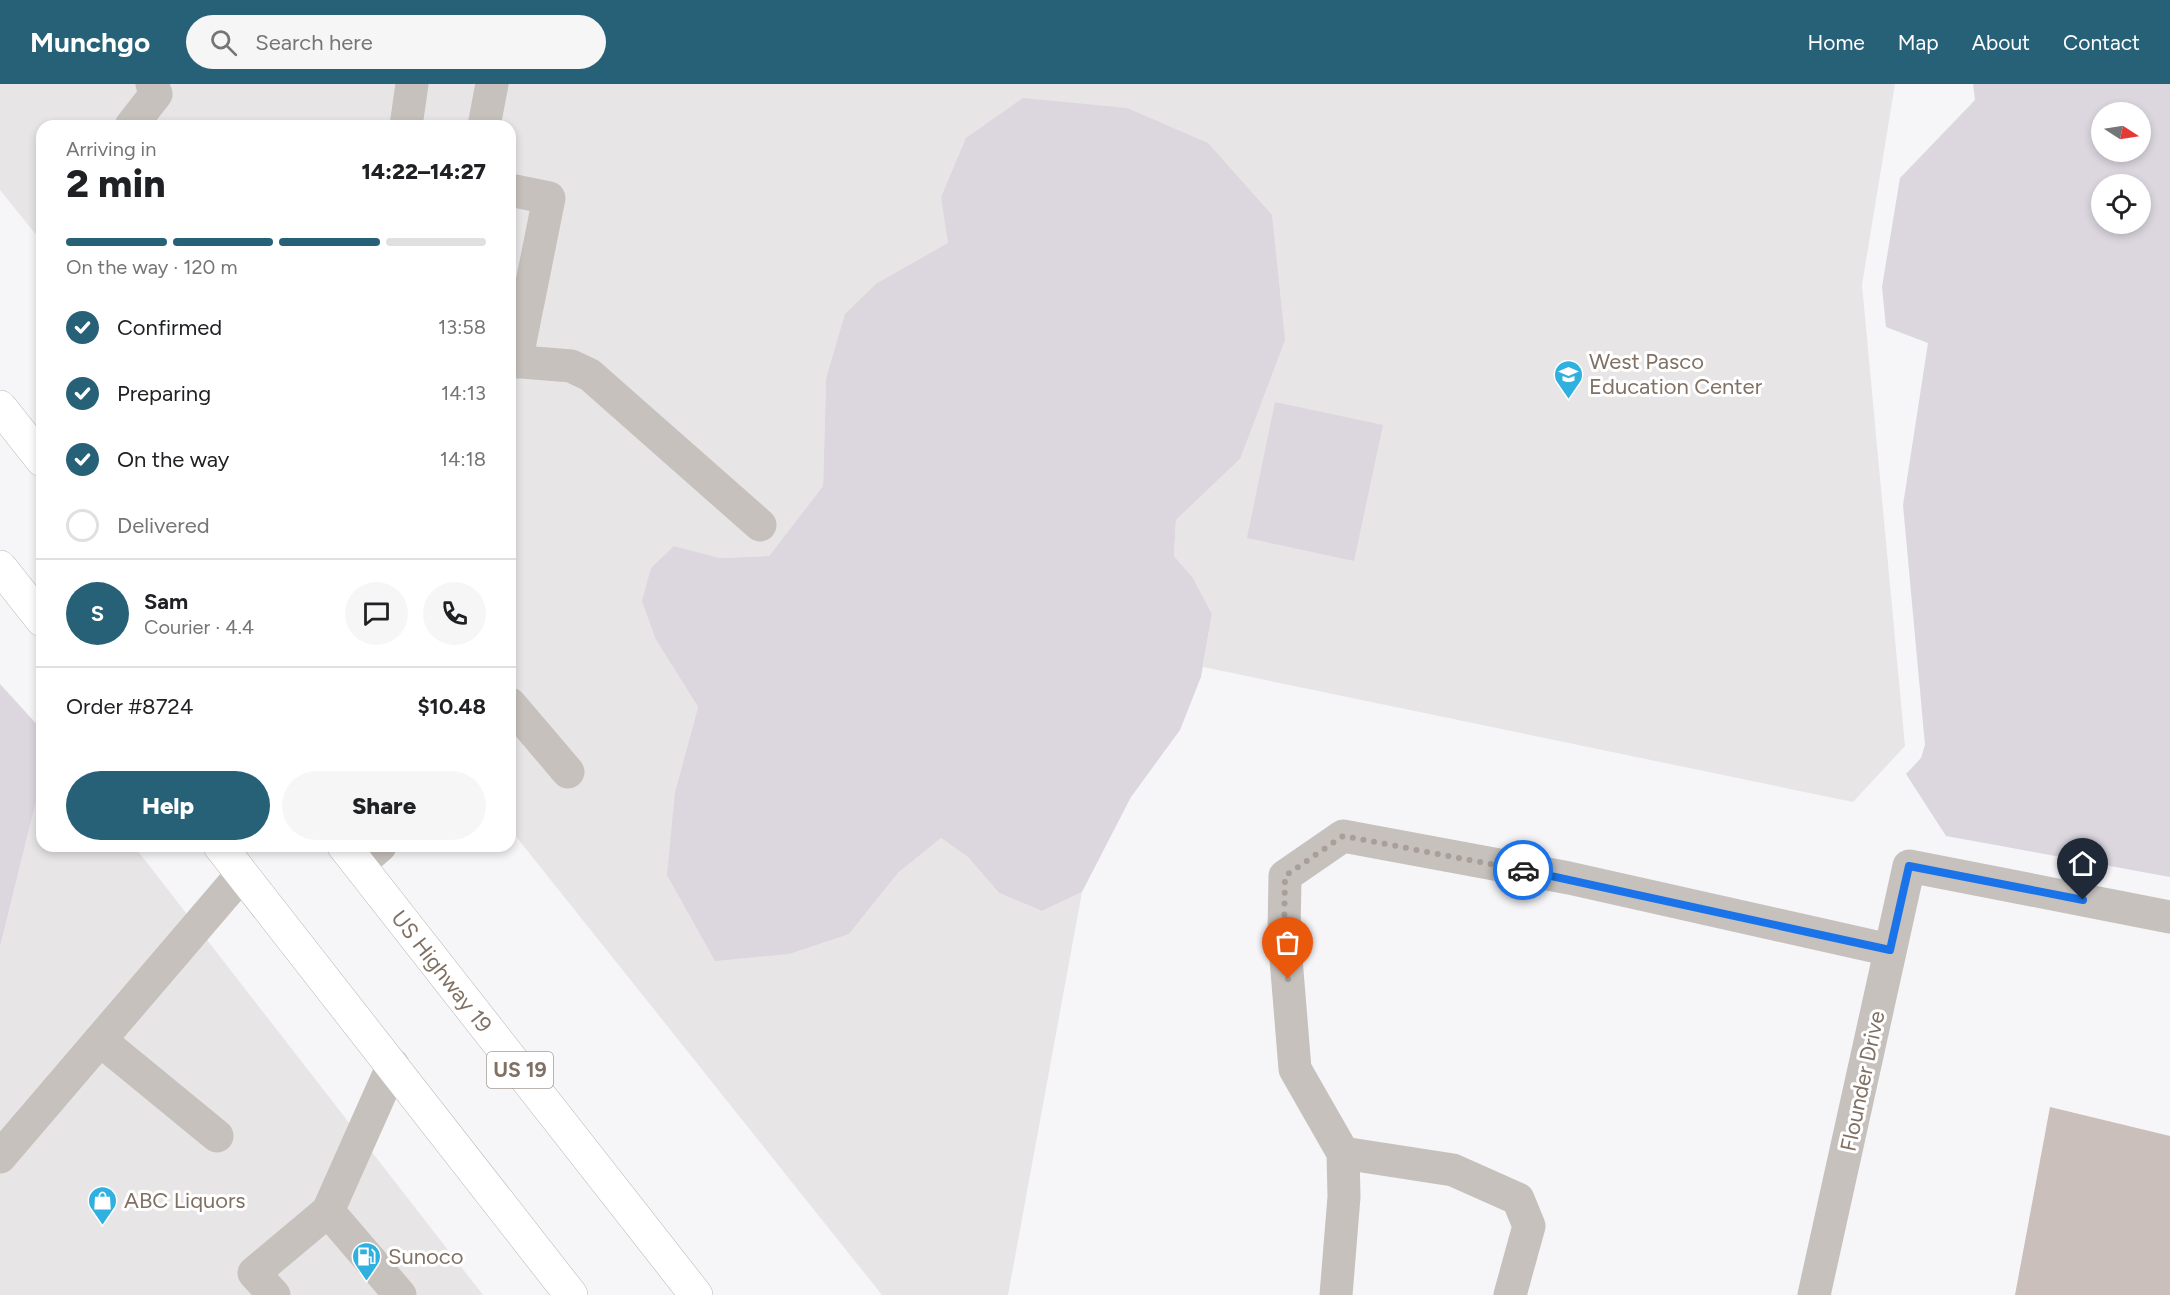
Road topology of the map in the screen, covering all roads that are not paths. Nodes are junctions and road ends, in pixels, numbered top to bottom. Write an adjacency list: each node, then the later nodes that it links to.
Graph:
1 (152, 84): 4 (street)
2 (412, 84): 5 (street)
3 (492, 84): 6 (street)
4 (136, 120)
5 (407, 120)
6 (485, 120)
7 (516, 191): 8 (street)
8 (516, 348)
9 (516, 362): 12 (street)
10 (0, 407): 11 (highway)
11 (36, 452)
12 (760, 525)
13 (0, 567): 14 (highway)
14 (36, 612)
15 (516, 720): 16 (street)
16 (568, 772)
17 (225, 852): 19 (highway)
18 (361, 852): 31 (highway, US Highway 19 / US 19)
19 (242, 874): 22 (street); 23 (highway)
20 (2170, 917): 21 (street, Flounder Drive)
21 (1890, 950): 25 (street); 34 (street, Flounder Drive)
22 (100, 1040): 24 (street); 26 (street)
23 (393, 1065): 27 (street); 30 (highway)
24 (218, 1136)
25 (1343, 1153): 32 (street); 33 (street)
26 (0, 1157)
27 (328, 1211): 28 (street); 29 (street)
28 (274, 1295)
29 (400, 1295)
30 (572, 1295)
31 (696, 1295)
32 (1336, 1295)
33 (1510, 1295)
34 (1814, 1295)

